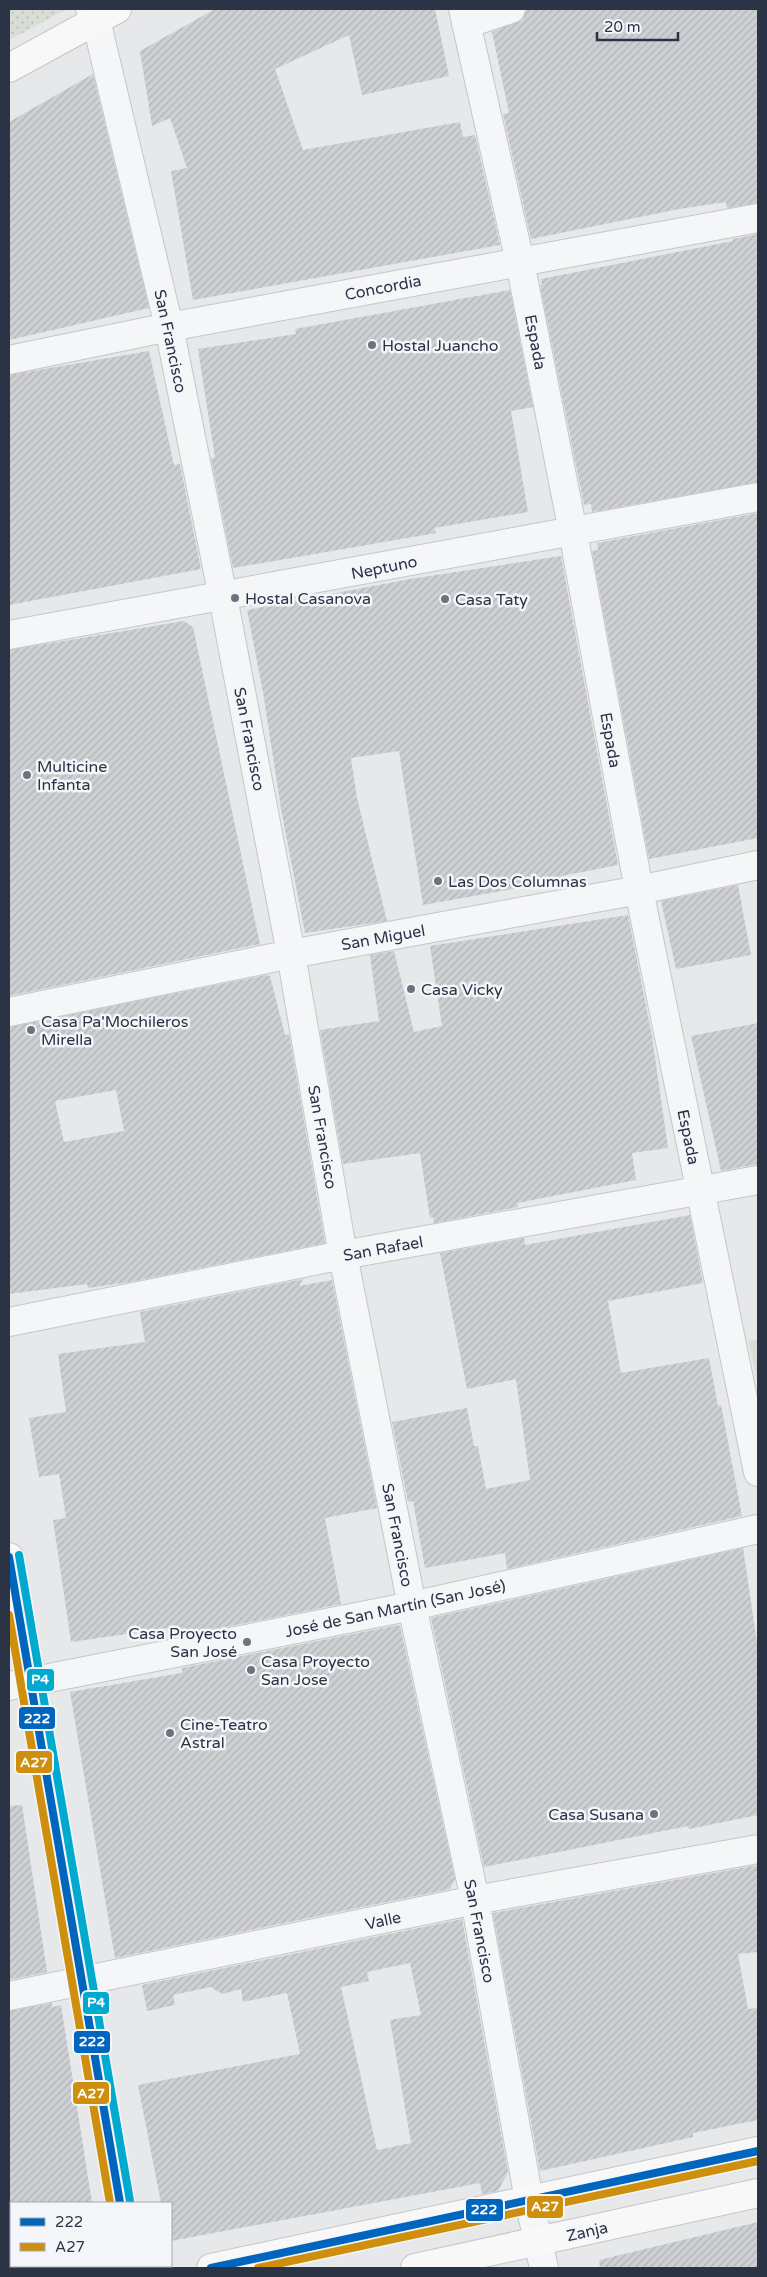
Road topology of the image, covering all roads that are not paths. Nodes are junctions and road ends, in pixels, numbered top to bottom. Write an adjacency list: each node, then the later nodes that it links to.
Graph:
1 (510, 9): 3 (street)
2 (101, 13): 4 (main road); 7 (street, San Francisco)
3 (465, 16): 6 (street, Espada)
4 (9, 68)
5 (758, 218): 6 (street, Concordia)
6 (520, 262): 7 (street, Concordia); 10 (street, Espada)
7 (169, 327): 8 (street, Concordia); 11 (street, San Francisco)
8 (9, 360)
9 (758, 497): 10 (street, Neptuno)
10 (573, 532): 11 (street, Neptuno); 14 (street, Espada)
11 (223, 597): 12 (street, Neptuno); 15 (street, San Francisco)
12 (9, 635)
13 (758, 865): 14 (street, San Miguel)
14 (639, 890): 15 (street, San Miguel); 18 (street, Espada)
15 (291, 954): 16 (street, San Miguel); 19 (street, San Francisco)
16 (9, 1012)
17 (758, 1180): 18 (street, San Rafael)
18 (700, 1190): 19 (street, San Rafael); 21 (street, Espada)
19 (344, 1255): 20 (street, San Rafael); 24 (street, San Francisco)
20 (9, 1322)
21 (758, 1472)
22 (758, 1529): 24 (street, José de San Martín (San José))
23 (9, 1557): 25 (main road)
24 (412, 1606): 25 (street, José de San Martín (San José)); 27 (street, San Francisco)
25 (20, 1684): 28 (main road)
26 (758, 1849): 27 (street, Valle)
27 (475, 1900): 28 (street, Valle); 32 (street, San Francisco)
28 (83, 1982): 29 (street, Valle); 33 (main road)
29 (9, 1996)
30 (758, 2151): 32 (main road)
31 (758, 2193): 34 (main road, Zanja)
32 (530, 2200): 34 (street, San Francisco); 35 (main road)
33 (120, 2202)
34 (538, 2242): 36 (main road, Zanja); 37 (street, San Francisco)
35 (211, 2268)
36 (415, 2268)
37 (544, 2268)

